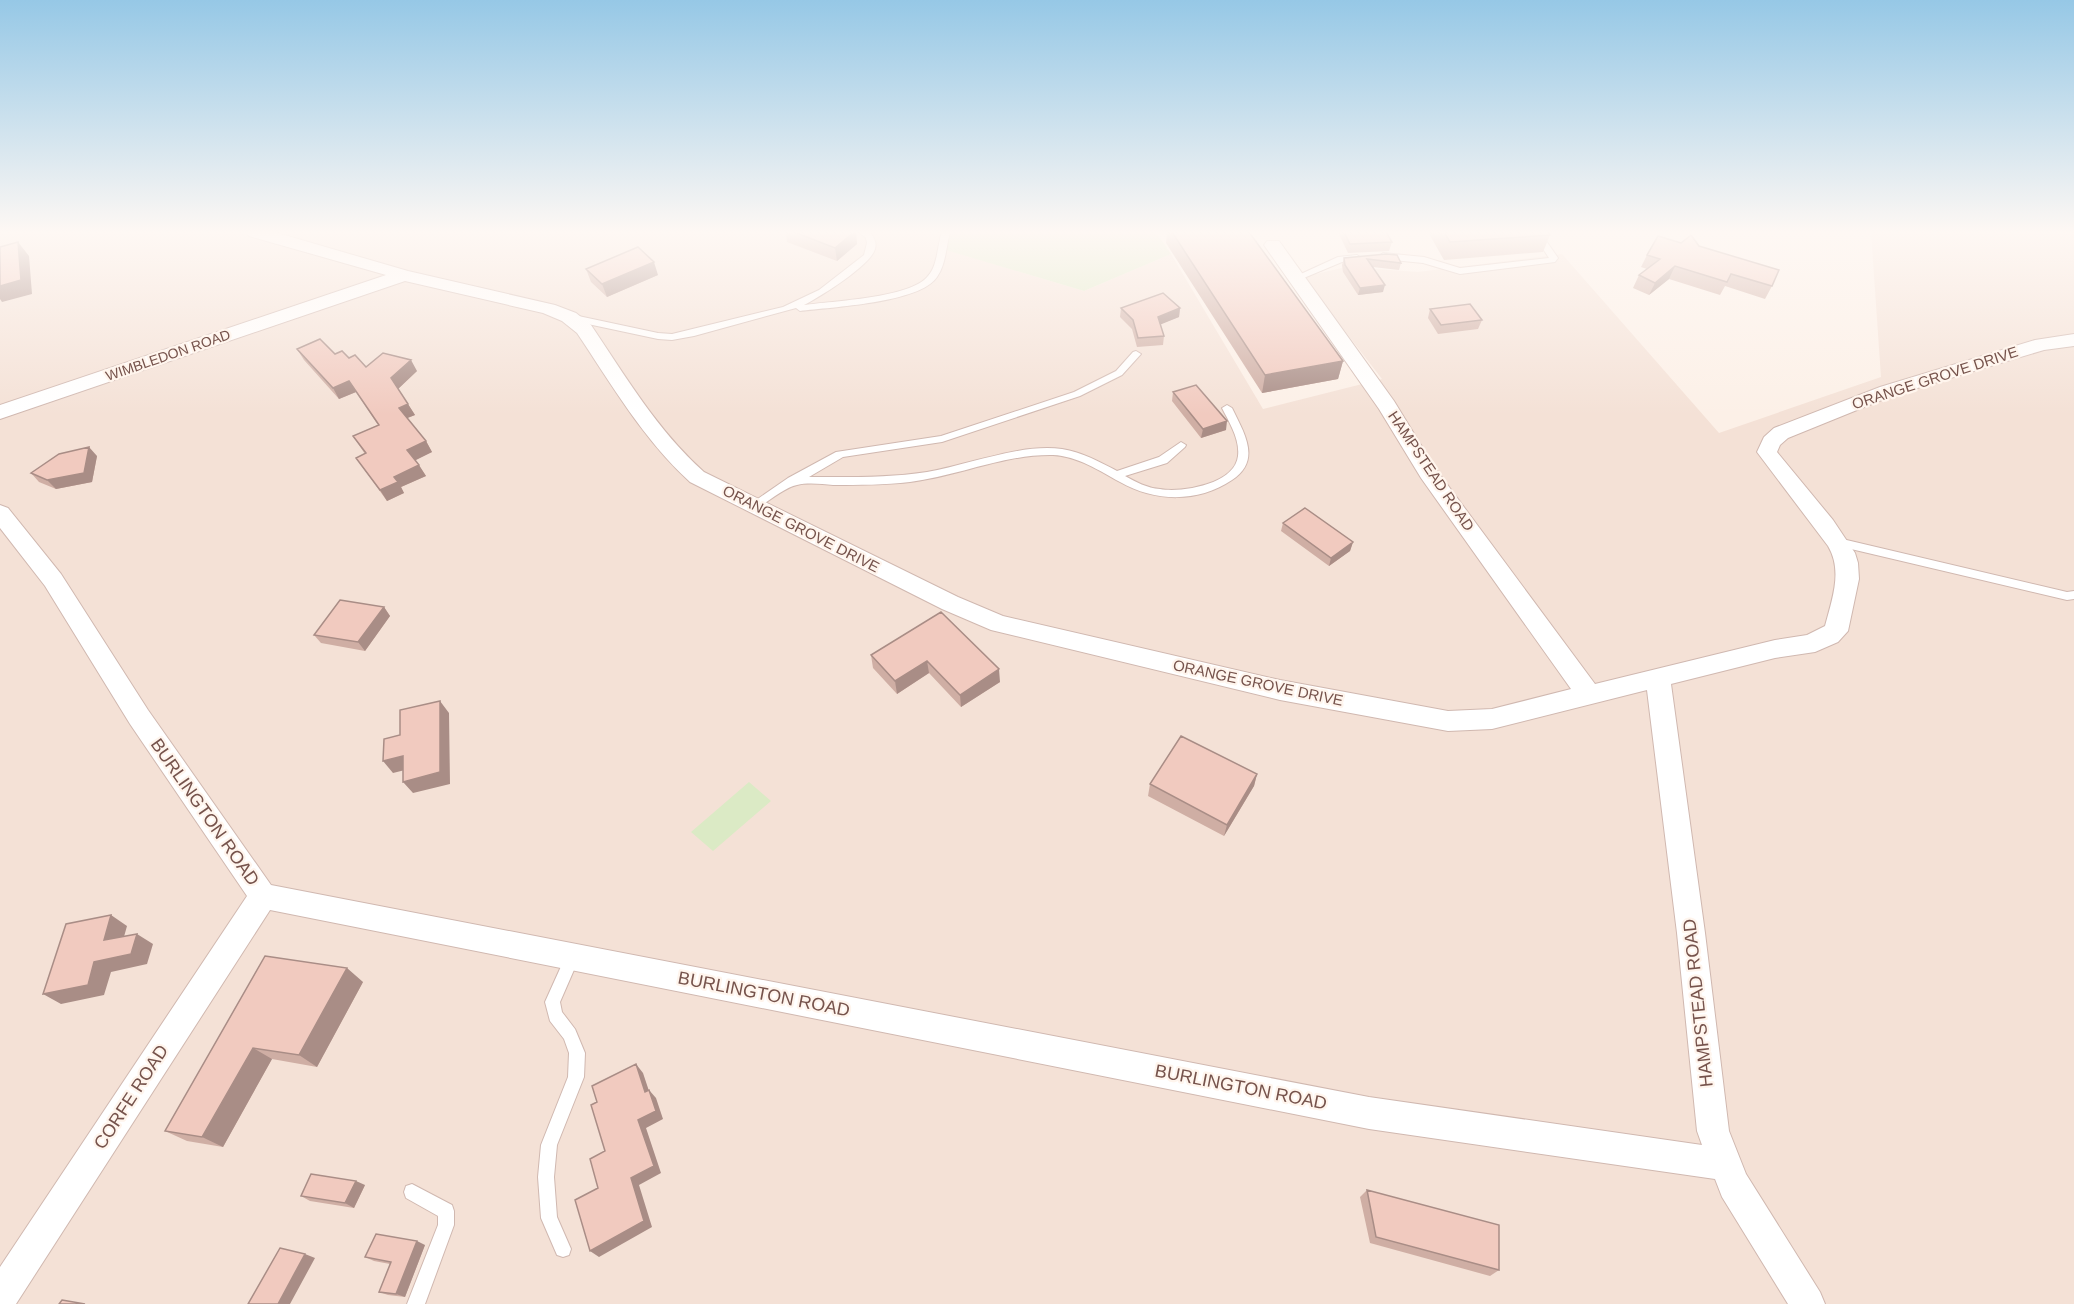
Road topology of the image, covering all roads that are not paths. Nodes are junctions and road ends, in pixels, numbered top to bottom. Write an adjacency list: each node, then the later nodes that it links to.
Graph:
1 (351, 293): 11 (street, WIMBLEDON ROAD)
2 (480, 293): 7 (street, ORANGE GROVE DRIVE)
3 (820, 293): 6 (lane)
4 (898, 293): 6 (lane)
5 (1307, 293): 20 (street, HAMPSTEAD ROAD)
6 (786, 309): 7 (lane)
7 (569, 317): 15 (street, ORANGE GROVE DRIVE)
8 (2074, 340): 17 (street, ORANGE GROVE DRIVE)
9 (1136, 354): 14 (lane)
10 (1227, 408): 13 (lane)
11 (0, 412)
12 (1181, 445): 13 (lane)
13 (1117, 475): 14 (lane)
14 (792, 481): 15 (lane)
15 (754, 505): 20 (street, ORANGE GROVE DRIVE)
16 (0, 513): 21 (street, BURLINGTON ROAD)
17 (1838, 542): 18 (lane); 19 (street, ORANGE GROVE DRIVE)
18 (2074, 595)
19 (1658, 678): 20 (street, ORANGE GROVE DRIVE); 23 (street, HAMPSTEAD ROAD)
20 (1590, 696)
21 (263, 896): 22 (street, BURLINGTON ROAD); 26 (street, CORFE ROAD)
22 (573, 956): 23 (street, BURLINGTON ROAD); 25 (lane)
23 (1724, 1164): 28 (street, HAMPSTEAD ROAD)
24 (412, 1192): 27 (lane)
25 (563, 1249)
26 (0, 1298)
27 (416, 1304)
28 (1808, 1304)

